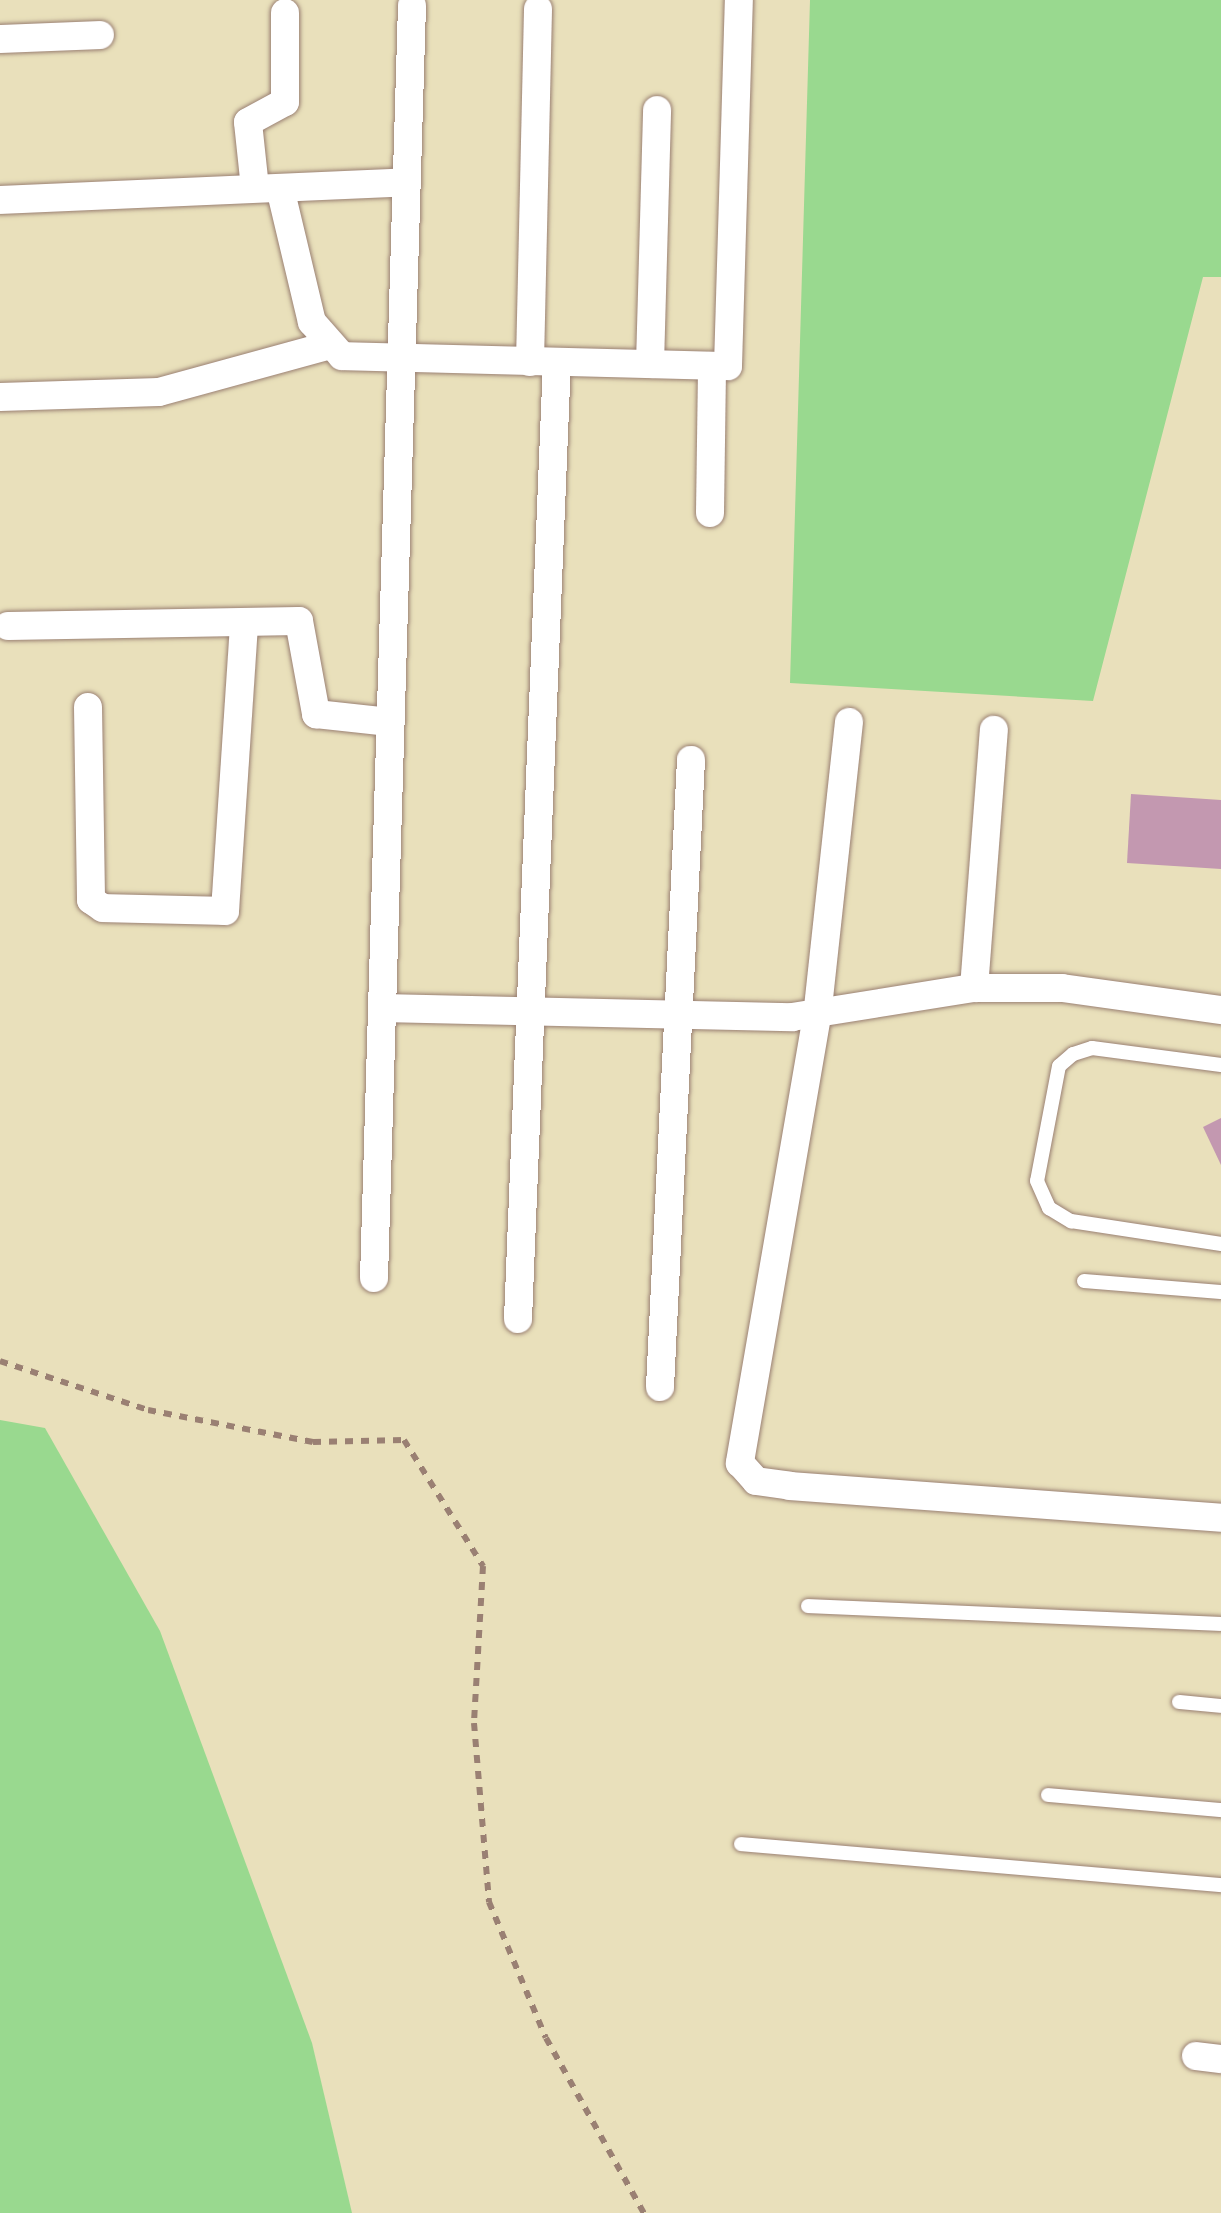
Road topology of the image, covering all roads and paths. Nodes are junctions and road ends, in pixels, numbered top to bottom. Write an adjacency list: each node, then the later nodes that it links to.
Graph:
1 (739, 0): 15 (street)
2 (412, 6): 8 (street)
3 (538, 9): 13 (street)
4 (285, 13): 9 (street)
5 (100, 35): 6 (street)
6 (0, 38)
7 (657, 110): 14 (street)
8 (406, 182): 9 (street); 12 (street)
9 (268, 188): 10 (street); 11 (street)
10 (0, 200)
11 (328, 346): 12 (street); 16 (street)
12 (402, 360): 13 (street); 21 (street)
13 (544, 362): 14 (street); 28 (street)
14 (650, 364): 15 (street)
15 (712, 366): 17 (street)
16 (0, 396)
17 (710, 513)
18 (244, 623): 19 (street); 20 (street); 21 (street)
19 (8, 626)
20 (88, 707)
21 (390, 722): 26 (street)
22 (849, 722): 30 (street)
23 (994, 730): 25 (street)
24 (691, 760): 29 (street)
25 (974, 988): 27 (street); 30 (street)
26 (382, 1008): 28 (street); 33 (street)
27 (1221, 1010)
28 (536, 1012): 29 (street); 36 (street)
29 (684, 1014): 30 (street); 38 (street)
30 (817, 1016): 39 (street)
31 (1221, 1065): 32 (lane)
32 (1221, 1244)
33 (374, 1278)
34 (1084, 1280): 35 (lane)
35 (1221, 1292)
36 (518, 1320)
37 (0, 1361): 48 (path)
38 (660, 1386)
39 (1221, 1518)
40 (808, 1606): 41 (lane)
41 (1221, 1624)
42 (1178, 1702): 43 (lane)
43 (1221, 1706)
44 (1048, 1795): 45 (lane)
45 (1221, 1810)
46 (741, 1844): 47 (lane)
47 (1221, 1885)
48 (644, 2213)

